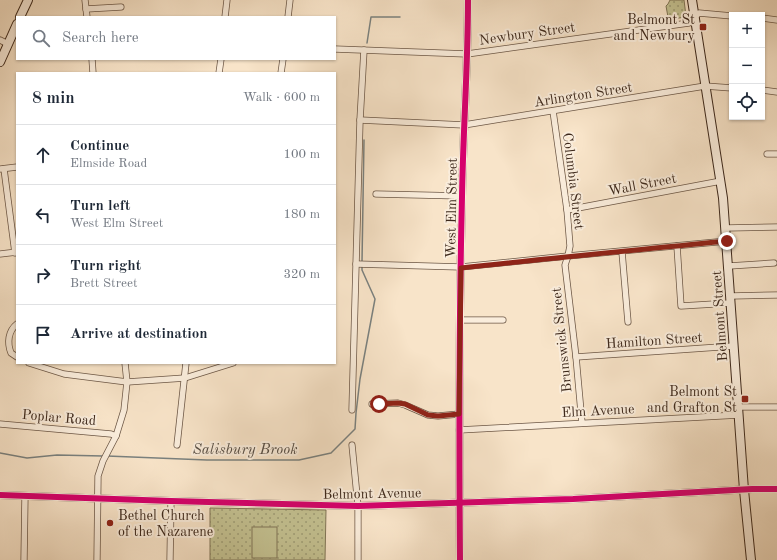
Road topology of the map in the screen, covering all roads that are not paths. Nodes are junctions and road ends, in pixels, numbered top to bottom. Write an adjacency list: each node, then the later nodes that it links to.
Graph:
1 (28, 0): 9 (main road)
2 (85, 0): 8 (street)
3 (227, 0): 11 (street)
4 (290, 0): 12 (street)
5 (468, 0): 22 (street, West Elm Street)
6 (692, 0): 14 (main road, Belmont Street)
7 (121, 7): 8 (street)
8 (86, 9): 10 (street)
9 (20, 16)
10 (87, 16)
11 (225, 16)
12 (288, 16)
13 (729, 16): 14 (street, Newbury Street)
14 (696, 17): 22 (street, Newbury Street); 30 (main road, Belmont Street)
15 (765, 18): 16 (street)
16 (777, 20)
17 (16, 27): 19 (main road)
18 (0, 40): 19 (street)
19 (12, 40): 26 (main road)
20 (336, 49): 21 (street, Newbury Street)
21 (364, 50): 22 (street, Newbury Street); 35 (street)
22 (467, 54): 36 (street, West Elm Street)
23 (92, 60): 27 (street)
24 (221, 60): 28 (street)
25 (283, 60): 29 (street)
26 (0, 62)
27 (93, 72)
28 (219, 72)
29 (281, 72)
30 (705, 86): 31 (street, Arlington Street); 34 (street, Arlington Street); 41 (main road, Belmont Street)
31 (729, 88)
32 (765, 90): 33 (street)
33 (777, 92)
34 (553, 110): 36 (street, Arlington Street); 44 (street, Columbia Street)
35 (360, 120): 36 (street, Arlington Street); 54 (street)
36 (464, 125): 43 (street, West Elm Street)
37 (767, 154): 38 (street)
38 (777, 154)
39 (16, 167): 40 (street)
40 (2, 169): 49 (street)
41 (721, 181): 44 (street, Wall Street); 46 (main road, Belmont Street)
42 (376, 194): 43 (street)
43 (462, 196): 56 (street, West Elm Street)
44 (567, 210): 52 (street, Columbia Street)
45 (777, 227): 46 (street)
46 (726, 228): 47 (main road, Belmont Street)
47 (727, 241): 48 (street); 55 (main road, Belmont Street)
48 (677, 246): 50 (street); 58 (street)
49 (16, 252): 51 (street)
50 (622, 252): 52 (street); 61 (street)
51 (0, 254)
52 (568, 256): 56 (street); 65 (street, Brunswick Street)
53 (774, 263): 55 (street)
54 (360, 264): 56 (street); 74 (street)
55 (729, 266): 58 (main road, Belmont Street)
56 (461, 268): 59 (street, West Elm Street)
57 (777, 295): 58 (street)
58 (731, 299): 63 (main road, Belmont Street)
59 (460, 320): 60 (street); 76 (street, West Elm Street)
60 (503, 320)
61 (628, 322)
62 (16, 325): 64 (street)
63 (734, 346): 65 (street, Hamilton Street); 75 (main road, Belmont Street)
64 (16, 356)
65 (576, 358): 77 (street, Brunswick Street)
66 (32, 364): 71 (street)
67 (125, 364): 71 (street)
68 (186, 364): 70 (street)
69 (230, 364): 70 (street)
70 (185, 378): 71 (street); 81 (street)
71 (127, 382): 80 (street)
72 (372, 404): 76 (street)
73 (777, 406): 75 (street, Elm Avenue)
74 (352, 410)
75 (738, 411): 77 (street, Elm Avenue); 83 (main road, Belmont Street)
76 (459, 414): 79 (street, West Elm Street)
77 (582, 423): 79 (street, Elm Avenue)
78 (0, 424): 80 (street, Poplar Road)
79 (459, 430): 89 (street, West Elm Street)
80 (116, 436): 87 (street)
81 (177, 445)
82 (352, 446): 90 (street)
83 (744, 490): 84 (street, Belmont Avenue); 89 (street, Belmont Avenue); 96 (main road, Belmont Street)
84 (777, 490)
85 (0, 495): 86 (street, Belmont Avenue)
86 (25, 496): 87 (street, Belmont Avenue); 91 (street)
87 (98, 498): 88 (street, Belmont Avenue); 92 (street)
88 (171, 501): 90 (street, Belmont Avenue); 93 (street)
89 (460, 503): 90 (street, Belmont Avenue); 95 (street, West Elm Street)
90 (358, 506): 94 (street)
91 (24, 560)
92 (97, 560)
93 (170, 560)
94 (358, 560)
95 (460, 560)
96 (751, 560)

